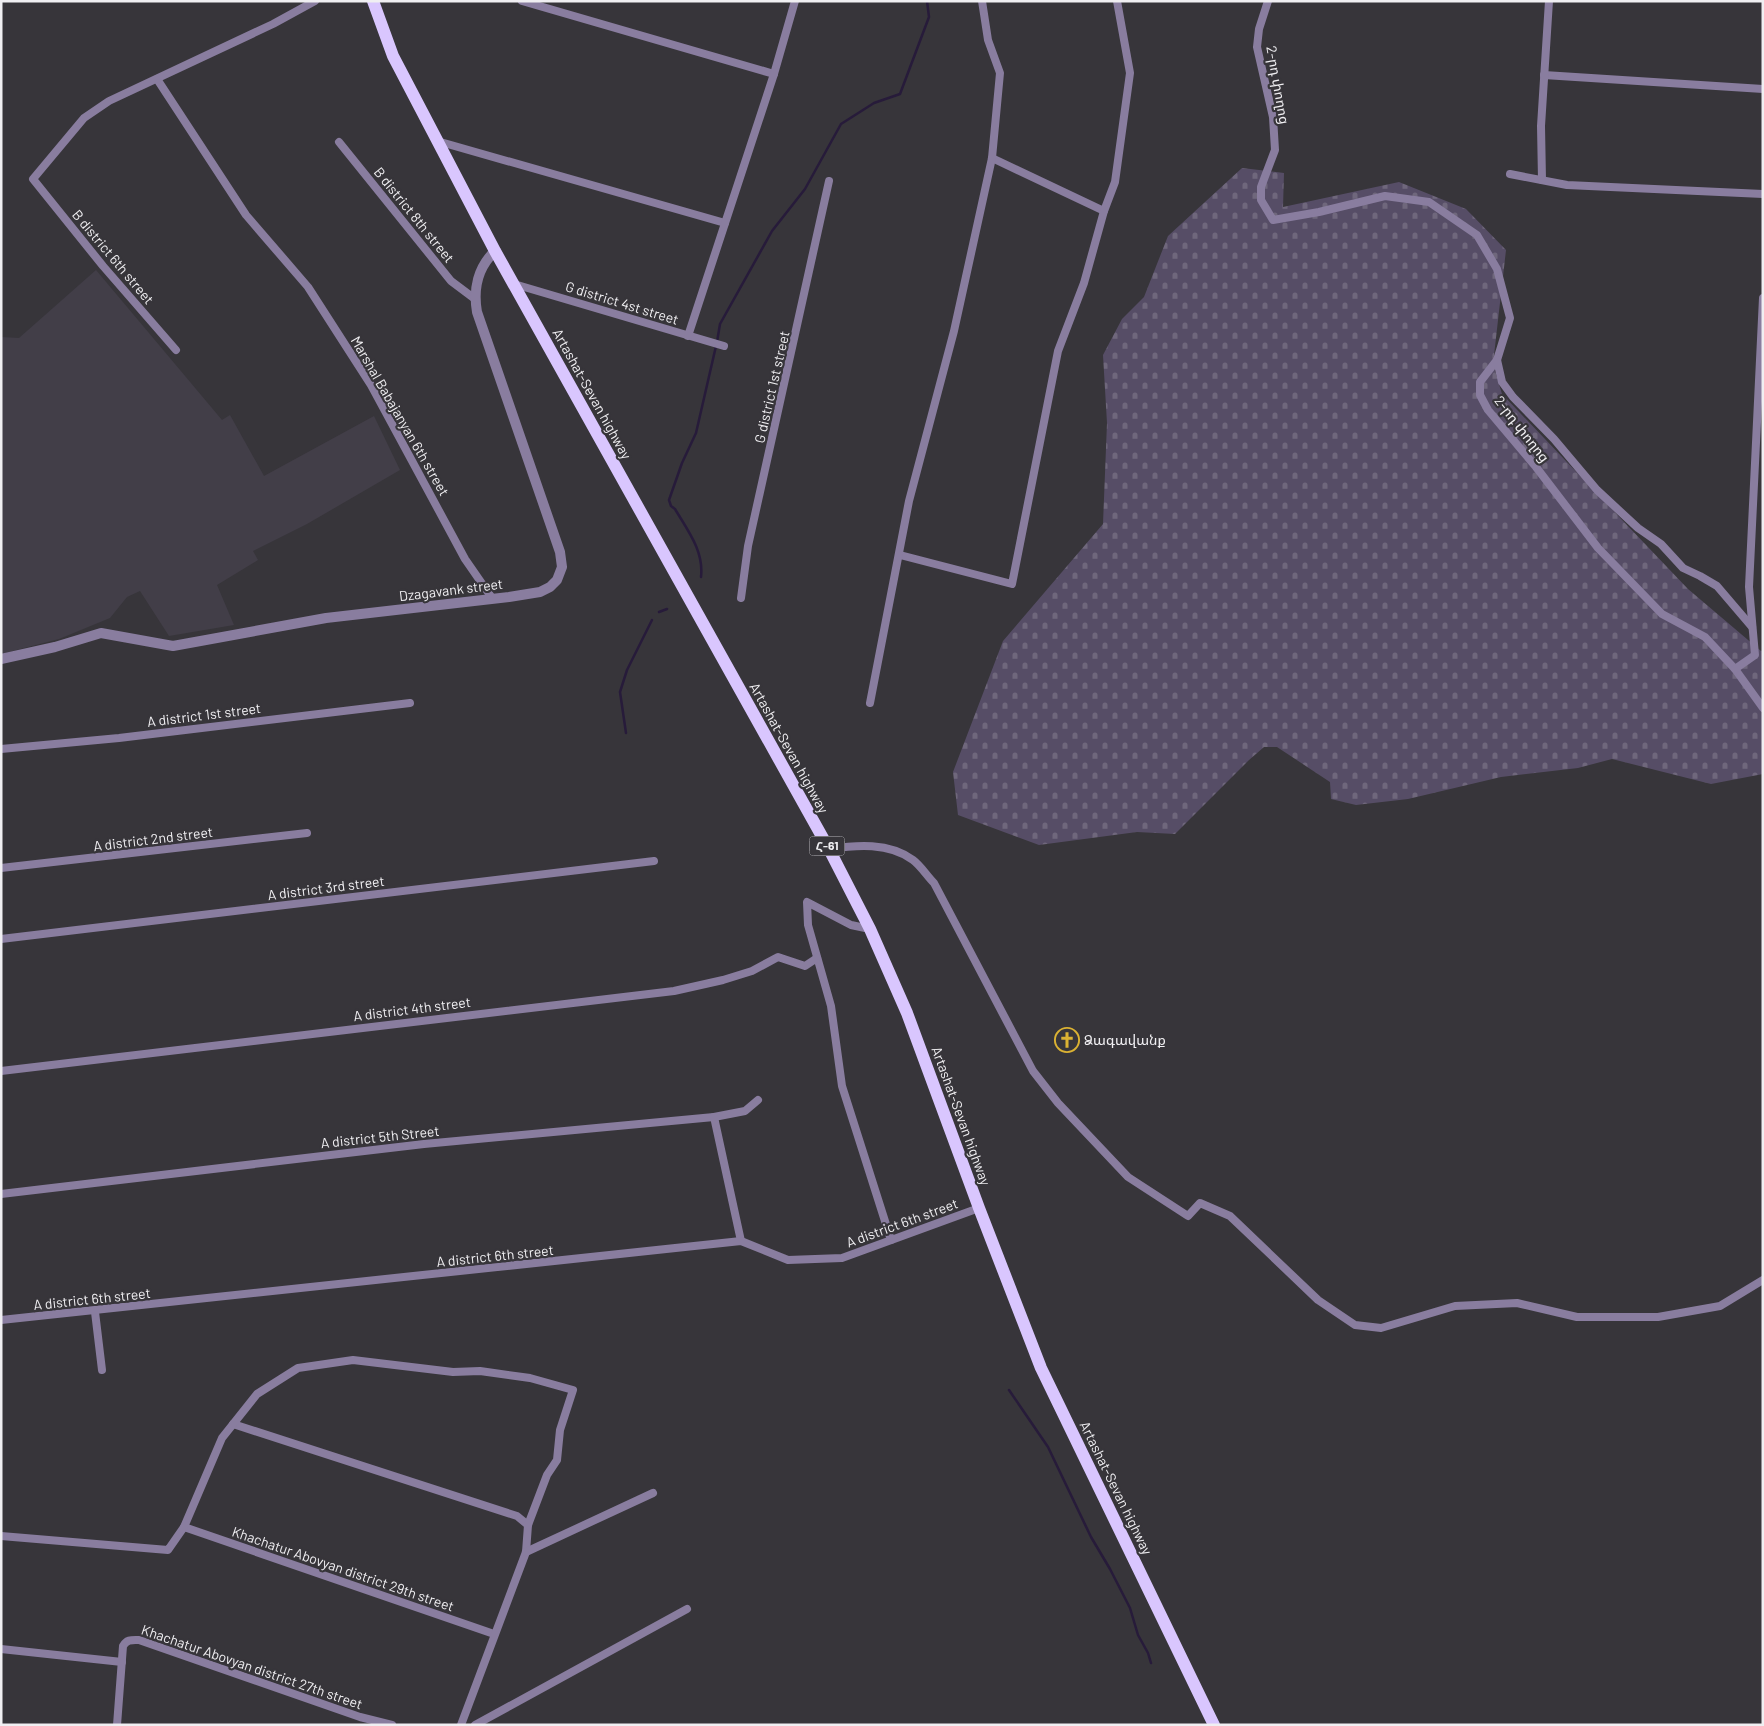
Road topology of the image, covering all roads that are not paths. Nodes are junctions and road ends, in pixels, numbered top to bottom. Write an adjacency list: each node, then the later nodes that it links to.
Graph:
1 (315, 1): 11 (street)
2 (373, 1): 13 (main road, Artashat-Sevan highway / Հ-61)
3 (522, 1): 9 (street)
4 (795, 1): 9 (street)
5 (982, 1): 15 (street)
6 (1117, 1): 20 (street)
7 (1268, 1): 29 (street, 2-րդ փողոց)
8 (1549, 1): 10 (street)
9 (774, 74): 21 (street)
10 (1544, 75): 12 (street); 17 (street)
11 (157, 79): 28 (street, B district 6th street); 31 (street, Marshal Babajanyan 6th street)
12 (1763, 89)
13 (437, 141): 21 (street); 22 (main road, Artashat-Sevan highway / Հ-61)
14 (339, 142): 25 (street, B district 8th street)
15 (992, 158): 20 (street); 30 (street)
16 (1510, 174): 17 (street)
17 (1542, 180): 19 (street)
18 (829, 181): 32 (street, G district 1st street)
19 (1763, 194)
20 (1104, 211): 30 (street)
21 (725, 223): 26 (street)
22 (495, 250): 23 (main road, Artashat-Sevan highway / Հ-61); 25 (street, Dzagavank street)
23 (514, 284): 26 (street, G district 4st street); 41 (main road, Artashat-Sevan highway / Հ-61)
24 (1763, 298): 33 (street)
25 (475, 299): 31 (street, Dzagavank street)
26 (688, 336): 27 (street, G district 4st street)
27 (724, 346)
28 (176, 350)
29 (1497, 360): 33 (street); 35 (street, 2-րդ փողոց)
30 (900, 555): 37 (street)
31 (492, 598): 34 (street, Dzagavank street)
32 (741, 598)
33 (1752, 627): 35 (street)
34 (1, 659)
35 (1735, 669): 38 (street, 2-րդ փողոց)
36 (410, 703): 39 (street, A district 1st street)
37 (870, 703)
38 (1763, 708)
39 (1, 749)
40 (307, 833): 43 (street, A district 2nd street)
41 (829, 849): 44 (main road, Artashat-Sevan highway / Հ-61); 54 (street)
42 (654, 861): 45 (street, A district 3rd street)
43 (1, 868)
44 (870, 929): 46 (street); 51 (main road, Artashat-Sevan highway / Հ-61)
45 (1, 939)
46 (817, 958): 47 (street, A district 4th street); 52 (street)
47 (1, 1070)
48 (758, 1100): 49 (street, A district 5th Street)
49 (714, 1117): 50 (street, A district 5th Street); 53 (street)
50 (1, 1194)
51 (979, 1208): 52 (street, A district 6th street); 72 (main road, Artashat-Sevan highway / Հ-61)
52 (891, 1240): 53 (street, A district 6th street)
53 (741, 1241): 55 (street, A district 6th street)
54 (1763, 1280)
55 (95, 1312): 56 (street, A district 6th street); 57 (street)
56 (1, 1320)
57 (102, 1370)
58 (233, 1424): 60 (street); 60 (street); 61 (street)
59 (652, 1493): 63 (street)
60 (528, 1525): 63 (street)
61 (184, 1527): 62 (street); 65 (street, Khachatur Abovyan district 29th street)
62 (1, 1536)
63 (526, 1552): 65 (street)
64 (687, 1609): 71 (street)
65 (494, 1634): 70 (street)
66 (1, 1649): 67 (street)
67 (122, 1662): 68 (street); 69 (street, Khachatur Abovyan district 27th street)
68 (117, 1725)
69 (392, 1725)
70 (461, 1725)
71 (475, 1725)
72 (1214, 1725)

